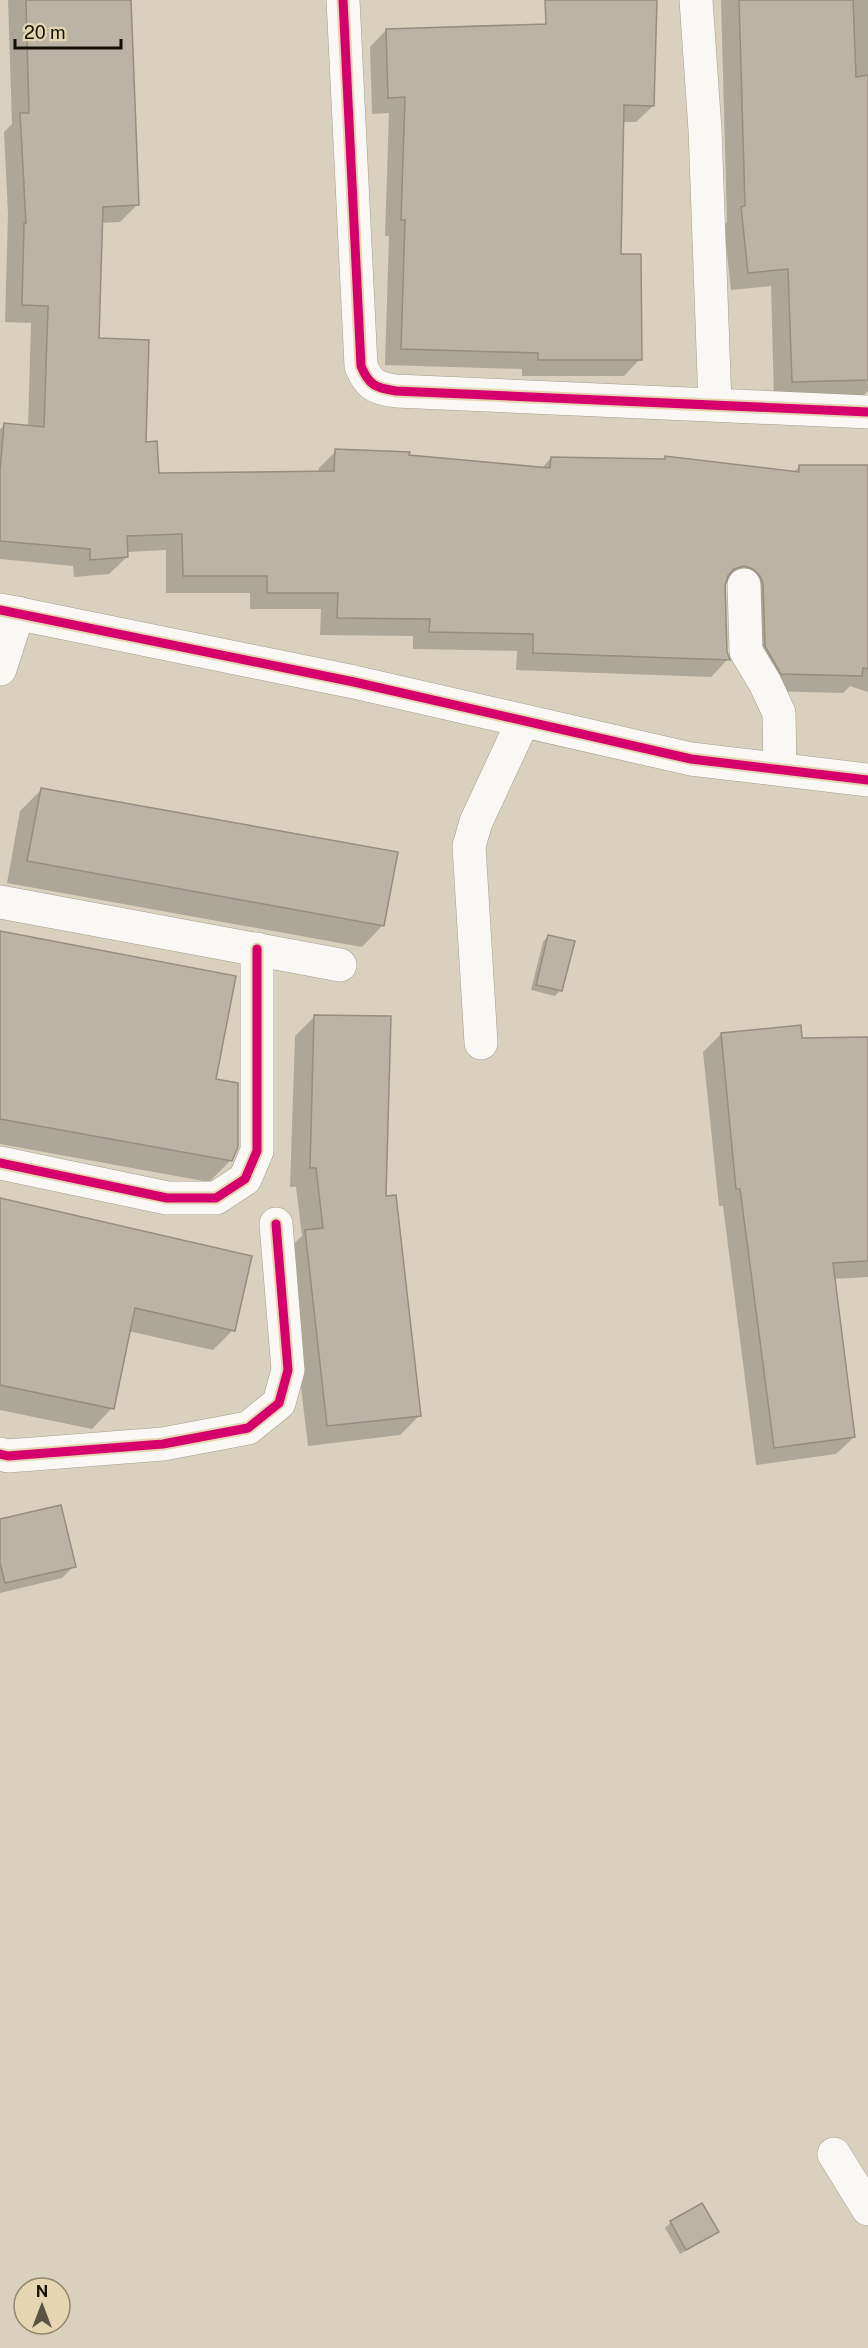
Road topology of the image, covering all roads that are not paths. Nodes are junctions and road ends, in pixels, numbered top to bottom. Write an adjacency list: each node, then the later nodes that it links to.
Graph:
1 (343, 0): 3 (street)
2 (696, 0): 3 (street)
3 (715, 404): 4 (street)
4 (868, 412)
5 (744, 585): 9 (street)
6 (9, 611): 7 (street); 8 (street)
7 (0, 669)
8 (523, 721): 9 (street); 14 (street)
9 (780, 769): 10 (street)
10 (868, 780)
11 (0, 902): 12 (street)
12 (257, 950): 13 (street); 15 (street)
13 (340, 965)
14 (481, 1043)
15 (0, 1163)
16 (276, 1224): 17 (street)
17 (0, 1454)
18 (834, 2154): 19 (street)
19 (868, 2209)

